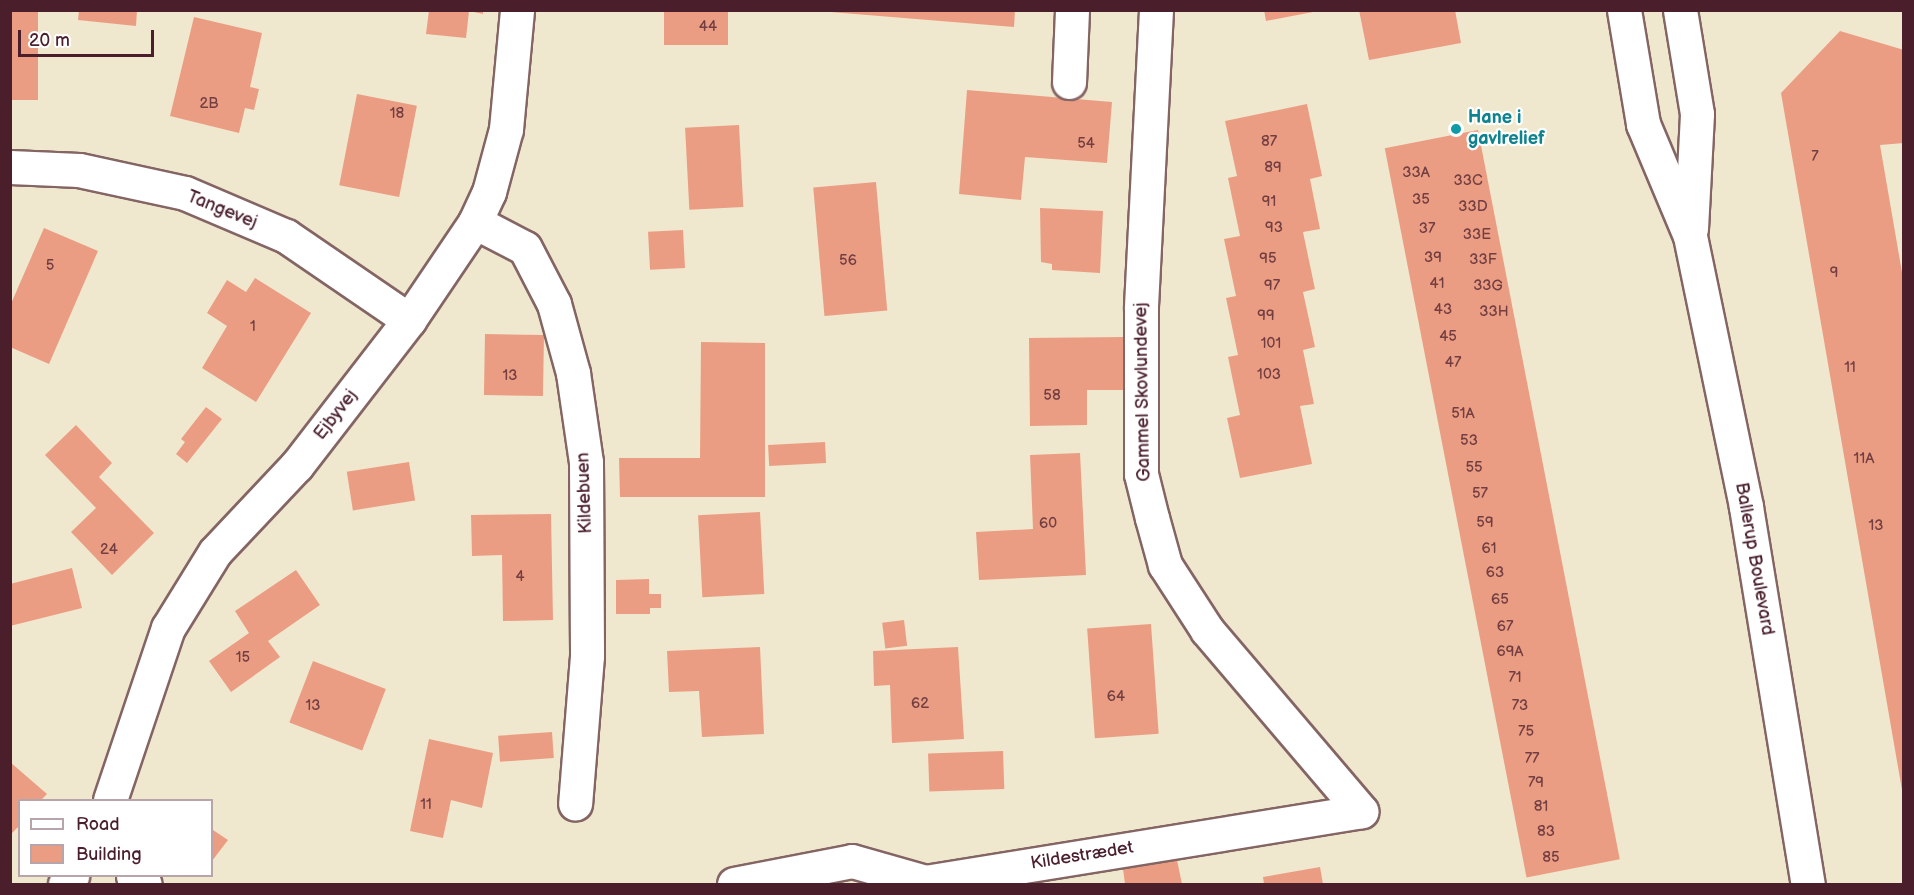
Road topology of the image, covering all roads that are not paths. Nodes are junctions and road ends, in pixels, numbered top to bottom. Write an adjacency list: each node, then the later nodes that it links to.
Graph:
1 (517, 10): 8 (street, Ejbyvej)
2 (1072, 10): 6 (street)
3 (1156, 10): 13 (street, Gammel Skovlundevej)
4 (1624, 10): 9 (street, Ballerup Boulevard)
5 (1680, 10): 9 (street, Ballerup Boulevard)
6 (1069, 82)
7 (10, 168): 10 (street, Tangevej)
8 (475, 222): 10 (street, Ejbyvej); 12 (street, Kildebuen)
9 (1690, 236): 15 (street, Ballerup Boulevard)
10 (409, 320): 11 (street, Ejbyvej)
11 (111, 799)
12 (575, 804)
13 (1361, 811): 14 (street, Kildestrædet)
14 (734, 885)
15 (1808, 885)

